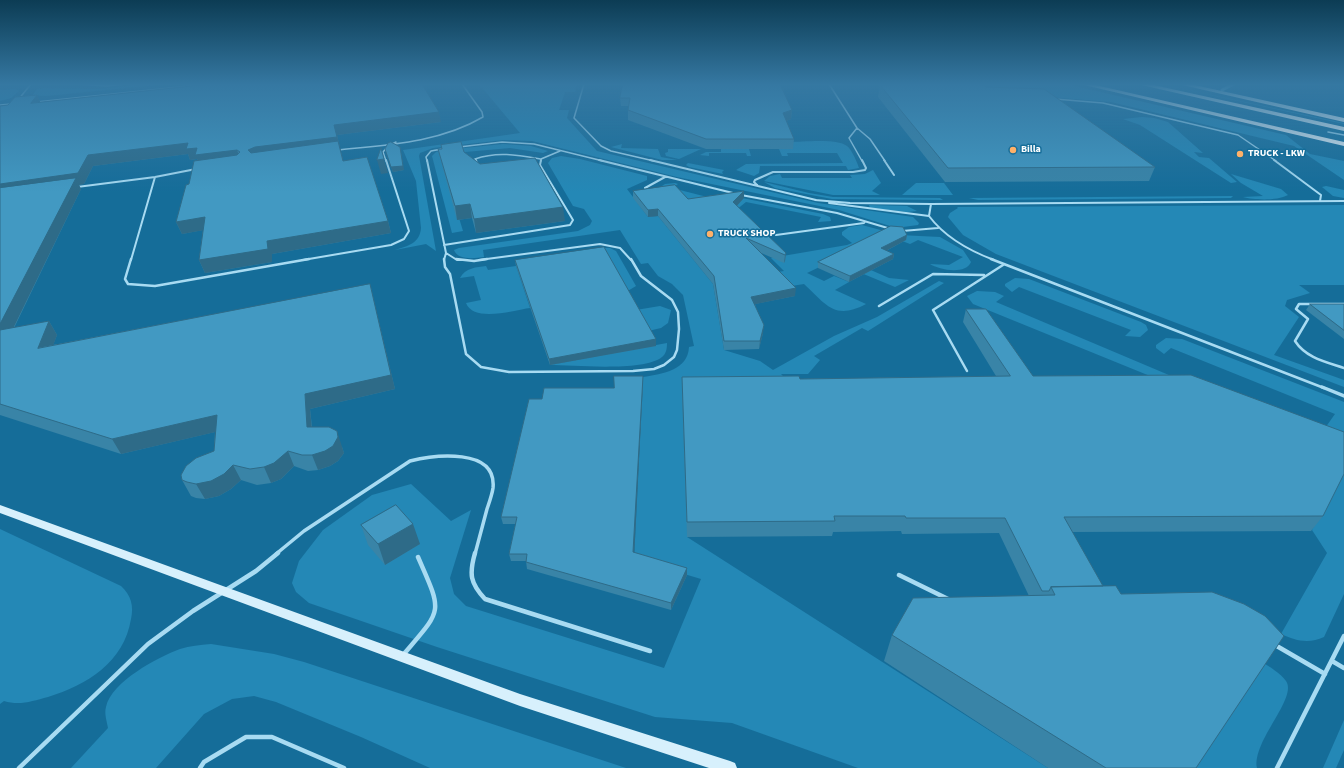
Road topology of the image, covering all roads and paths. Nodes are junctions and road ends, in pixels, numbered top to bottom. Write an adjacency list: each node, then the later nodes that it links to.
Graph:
1 (479, 120): 11 (lane)
2 (576, 120): 23 (lane)
3 (852, 120): 8 (lane)
4 (1174, 120): 27 (lane)
5 (1239, 120): 12 (highway)
6 (1274, 120): 10 (highway)
7 (1301, 120): 9 (highway)
8 (857, 128): 20 (lane); 23 (lane)
9 (1343, 129)
10 (1344, 135)
11 (396, 142): 15 (lane); 21 (lane)
12 (1344, 144)
13 (458, 147): 16 (lane)
14 (444, 149): 34 (lane)
15 (333, 151)
16 (561, 151): 17 (lane); 22 (lane)
17 (540, 159): 19 (lane); 34 (lane)
18 (198, 169): 21 (lane)
19 (479, 170)
20 (894, 175)
21 (155, 177): 24 (lane)
22 (665, 177): 25 (lane); 31 (lane)
23 (760, 187): 26 (lane)
24 (70, 188)
25 (645, 188)
26 (815, 200): 29 (lane); 30 (lane)
27 (1320, 201): 28 (lane); 29 (lane)
28 (1344, 201)
29 (931, 204): 30 (lane)
30 (929, 216): 32 (lane)
31 (870, 223): 32 (lane); 33 (lane)
32 (938, 228): 36 (lane)
33 (776, 235)
34 (444, 245): 35 (lane)
35 (446, 253): 35 (lane)
36 (1003, 265): 37 (lane); 42 (lane)
37 (985, 275): 39 (lane); 41 (lane)
38 (1344, 304): 40 (lane)
39 (879, 306)
40 (1344, 368)
41 (967, 372)
42 (1344, 396)
43 (0, 510): 46 (main road)
44 (418, 557): 51 (lane)
45 (899, 575): 47 (lane)
46 (224, 592): 50 (lane); 51 (main road); 55 (lane)
47 (953, 601)
48 (1344, 636): 52 (lane)
49 (1267, 641): 54 (lane)
50 (650, 651)
51 (402, 656): 58 (main road)
52 (1332, 661): 53 (lane); 54 (lane)
53 (1344, 668)
54 (1325, 674): 59 (lane)
55 (19, 768)
56 (200, 768): 57 (lane)
57 (344, 768)
58 (730, 768)
59 (1277, 768)

